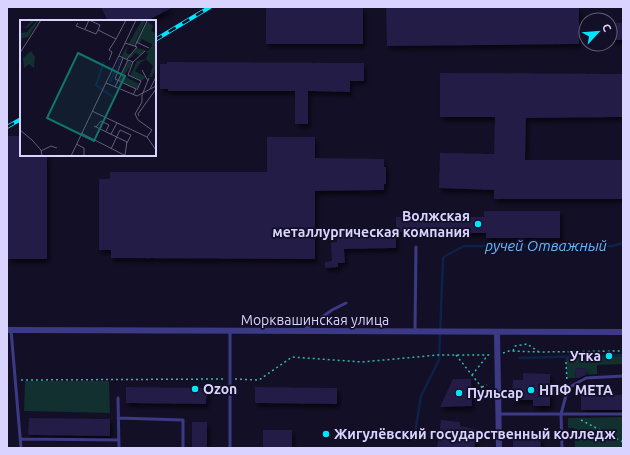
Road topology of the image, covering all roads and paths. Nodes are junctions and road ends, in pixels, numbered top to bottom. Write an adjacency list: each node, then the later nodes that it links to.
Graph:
1 (416, 247): 6 (lane)
2 (346, 303): 5 (lane)
3 (9, 330): 4 (street, Морквашинская улица); 19 (lane)
4 (230, 332): 5 (street, Морквашинская улица); 18 (lane)
5 (301, 332): 6 (street, Морквашинская улица)
6 (415, 332): 8 (street, Морквашинская улица)
7 (623, 332): 8 (street, Морквашинская улица)
8 (497, 333): 14 (street)
9 (623, 351): 11 (path)
10 (512, 352): 11 (path); 11 (path); 14 (path)
11 (539, 352)
12 (456, 355): 13 (path); 16 (path); 18 (path)
13 (488, 355): 14 (path); 16 (path)
14 (498, 355): 24 (street)
15 (566, 362): 22 (path)
16 (472, 375): 21 (path)
17 (623, 376): 22 (lane)
18 (230, 379): 19 (path); 35 (lane)
19 (15, 380): 29 (lane)
20 (487, 385): 21 (path)
21 (482, 387): 24 (path)
22 (568, 388): 25 (lane)
23 (118, 398): 28 (lane)
24 (498, 411): 25 (lane); 36 (street)
25 (561, 414): 26 (lane); 37 (lane)
26 (570, 414): 27 (lane); 31 (path)
27 (623, 414)
28 (118, 418): 30 (lane); 34 (lane)
29 (21, 439): 30 (lane); 32 (lane)
30 (118, 440): 33 (lane)
31 (623, 442)
32 (21, 448)
33 (119, 448)
34 (183, 448)
35 (230, 448)
36 (499, 448)
37 (562, 448)

